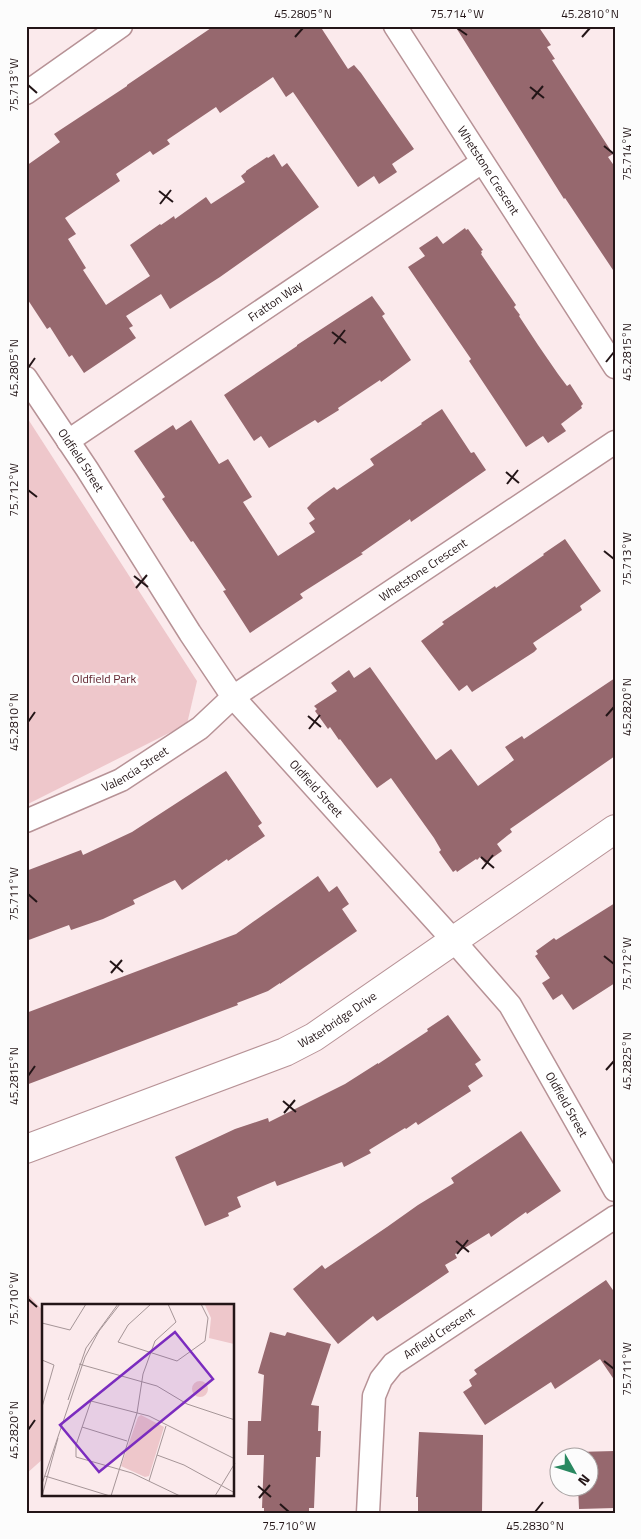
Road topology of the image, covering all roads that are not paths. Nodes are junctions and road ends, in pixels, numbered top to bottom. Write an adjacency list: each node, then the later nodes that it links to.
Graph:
1 (121, 26): 3 (street)
2 (395, 26): 4 (street, Whetstone Crescent)
3 (26, 93)
4 (482, 162): 5 (street, Whetstone Crescent); 7 (street, Fratton Way)
5 (615, 367)
6 (26, 378): 7 (street, Oldfield Street)
7 (68, 441): 9 (street, Oldfield Street)
8 (615, 442): 9 (street, Whetstone Crescent)
9 (233, 697): 10 (street, Valencia Street); 12 (street, Oldfield Street)
10 (26, 821)
11 (615, 829): 12 (street, Waterbridge Drive)
12 (454, 941): 13 (street, Waterbridge Drive); 14 (street, Oldfield Street)
13 (26, 1149)
14 (615, 1190)
15 (615, 1217): 16 (street, Anfield Crescent)
16 (368, 1513)

